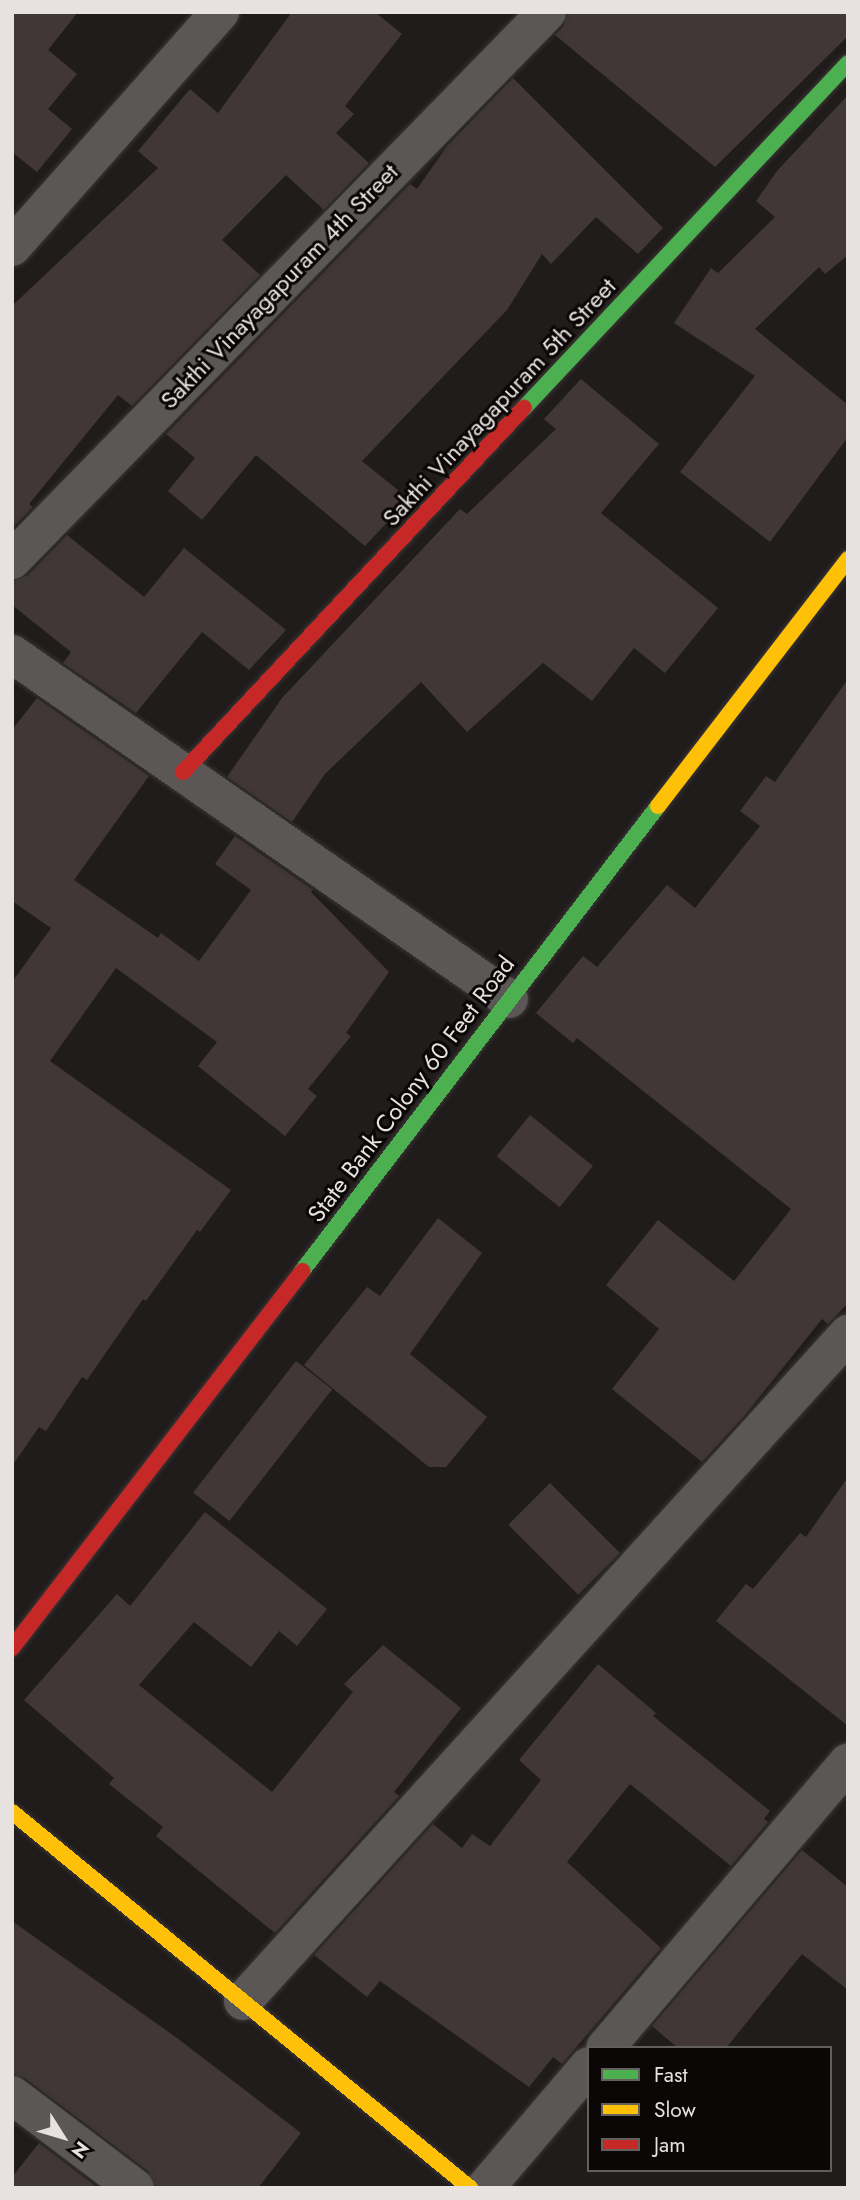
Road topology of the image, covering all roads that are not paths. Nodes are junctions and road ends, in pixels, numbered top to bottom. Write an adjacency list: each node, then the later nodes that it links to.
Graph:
1 (220, 12): 4 (street)
2 (547, 12): 5 (street, Sakthi Vinayagapuram 4th Street)
3 (848, 63): 8 (street, Sakthi Vinayagapuram 5th Street)
4 (12, 247)
5 (12, 560)
6 (845, 568): 9 (street, State Bank Colony 60 Feet Road)
7 (12, 654): 8 (street)
8 (183, 772): 9 (street)
9 (509, 999): 11 (street, State Bank Colony 60 Feet Road)
10 (848, 1334): 14 (street)
11 (12, 1648)
12 (848, 1762): 15 (street)
13 (12, 1812): 14 (street)
14 (243, 2001): 19 (street)
15 (607, 2046)
16 (587, 2068): 20 (street)
17 (12, 2095): 18 (street)
18 (135, 2188)
19 (470, 2188)
20 (485, 2188)

